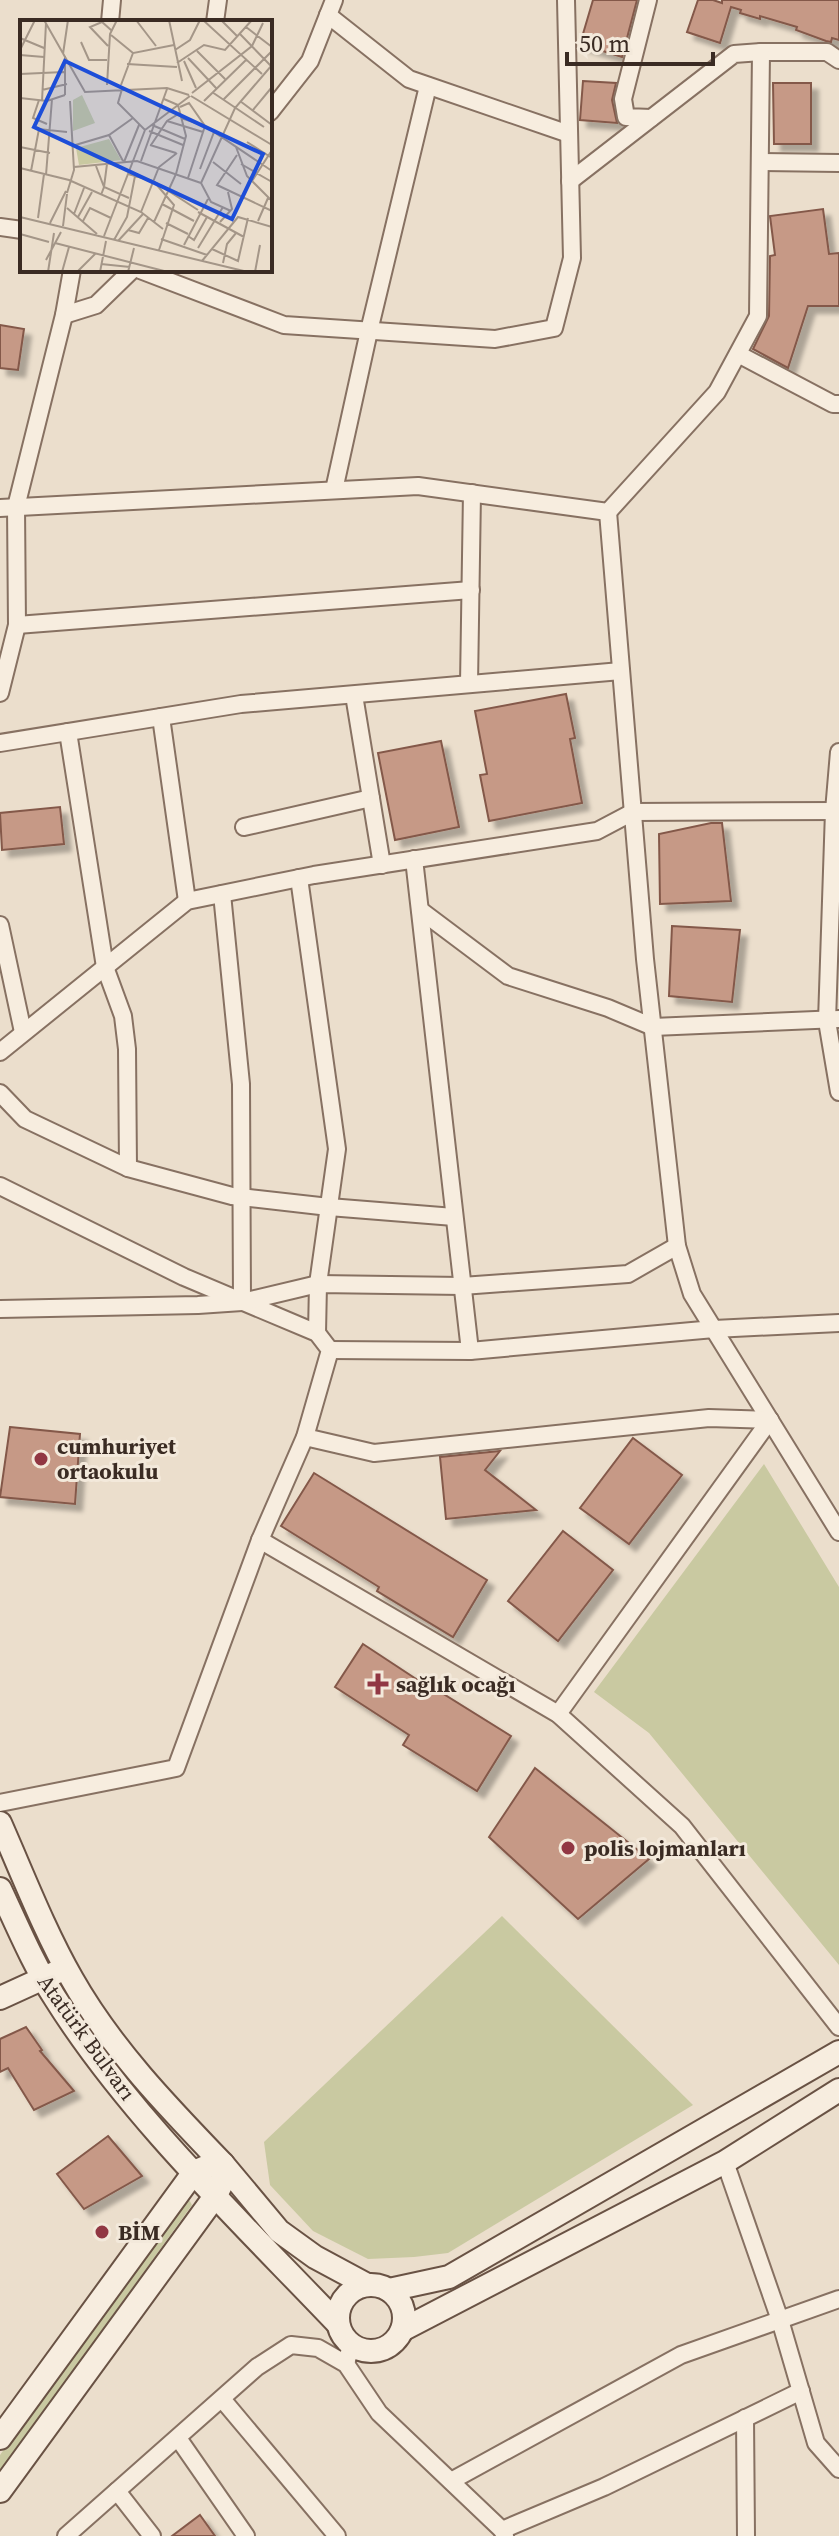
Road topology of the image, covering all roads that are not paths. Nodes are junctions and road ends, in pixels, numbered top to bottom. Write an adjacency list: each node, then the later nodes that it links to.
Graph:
1 (112, 0): 6 (street)
2 (218, 0): 7 (street)
3 (566, 0): 13 (street)
4 (648, 0): 12 (street)
5 (331, 7): 10 (street); 11 (street)
6 (110, 20)
7 (215, 20)
8 (761, 52): 9 (street); 12 (street); 14 (street)
9 (839, 60)
10 (428, 86): 13 (street); 23 (street)
11 (272, 109)
12 (651, 118): 16 (street)
13 (569, 134): 16 (street)
14 (760, 162): 15 (street); 24 (street)
15 (839, 163)
16 (570, 181): 23 (street)
17 (0, 227): 18 (street)
18 (20, 230)
19 (72, 272): 22 (street)
20 (130, 272): 22 (street)
21 (145, 272): 23 (street)
22 (64, 315): 28 (street)
23 (369, 331): 26 (street)
24 (738, 354): 25 (street); 29 (street)
25 (839, 404)
26 (334, 490): 27 (street); 28 (street)
27 (472, 493): 29 (street); 30 (street)
28 (8, 508): 31 (street)
29 (608, 512): 32 (street)
30 (471, 590): 31 (street); 33 (street)
31 (17, 625): 34 (street)
32 (621, 671): 33 (street); 42 (street)
33 (469, 684): 35 (street)
34 (1, 685)
35 (354, 695): 36 (street); 40 (street)
36 (161, 717): 37 (street); 48 (street)
37 (68, 732): 38 (street); 51 (street)
38 (0, 743)
39 (839, 752): 41 (street)
40 (371, 798): 43 (street); 45 (street)
41 (836, 811): 42 (street); 52 (street)
42 (633, 812): 44 (street); 54 (street)
43 (244, 827)
44 (414, 859): 45 (street); 49 (street)
45 (382, 865): 46 (street)
46 (299, 878): 47 (street); 62 (street)
47 (222, 894): 48 (street); 61 (street)
48 (187, 901): 51 (street)
49 (420, 910): 54 (street); 63 (street)
50 (0, 925): 55 (street)
51 (105, 967): 55 (street); 59 (street)
52 (834, 978): 53 (street)
53 (833, 1020): 54 (street); 57 (street)
54 (653, 1027): 64 (street)
55 (23, 1032): 56 (street)
56 (0, 1052)
57 (839, 1092)
58 (0, 1093): 59 (street)
59 (128, 1168): 61 (street)
60 (0, 1186): 67 (street)
61 (241, 1198): 62 (street); 67 (street)
62 (329, 1207): 63 (street); 65 (street)
63 (454, 1217): 66 (street)
64 (677, 1246): 66 (street); 70 (street)
65 (318, 1284): 66 (street); 67 (street); 71 (street)
66 (462, 1286): 73 (street)
67 (242, 1302): 68 (street); 71 (street)
68 (0, 1309)
69 (839, 1323): 70 (street)
70 (714, 1329): 73 (street); 74 (street)
71 (317, 1333): 72 (street)
72 (330, 1350): 73 (street); 75 (street)
73 (470, 1351)
74 (770, 1420): 75 (street); 76 (street); 78 (street)
75 (305, 1437): 77 (street)
76 (839, 1532)
77 (260, 1540): 78 (street); 79 (street)
78 (558, 1714): 85 (street)
79 (0, 1803)
80 (0, 1823): 82 (main road)
81 (0, 1889): 83 (main road, Atatürk Bulvarı)
82 (65, 1968): 83 (main road); 89 (main road)
83 (44, 1979): 84 (main road); 90 (main road, Atatürk Bulvarı)
84 (0, 1998)
85 (839, 2027)
86 (839, 2052): 93 (main road)
87 (839, 2090): 88 (main road)
88 (725, 2162): 95 (street); 97 (main road)
89 (223, 2164): 90 (main road); 91 (main road); 92 (main road)
90 (194, 2172): 91 (main road, Atatürk Bulvarı); 102 (main road)
91 (216, 2195): 96 (main road, Atatürk Bulvarı); 106 (main road)
92 (367, 2285): 93 (main road); 96 (main road)
93 (389, 2290): 97 (main road)
94 (839, 2299): 95 (street)
95 (780, 2320): 99 (street); 105 (street)
96 (338, 2324): 98 (main road)
97 (402, 2330): 98 (main road)
98 (349, 2355): 100 (street); 105 (street)
99 (801, 2391): 101 (street); 104 (street)
100 (222, 2399): 103 (street); 112 (street)
101 (745, 2418): 108 (street); 113 (street)
102 (0, 2438)
103 (178, 2438): 107 (street); 111 (street)
104 (839, 2469)
105 (451, 2481): 108 (street)
106 (0, 2491)
107 (117, 2491): 109 (street); 110 (street)
108 (503, 2533)
109 (66, 2536)
110 (152, 2536)
111 (246, 2536)
112 (337, 2536)
113 (746, 2536)

